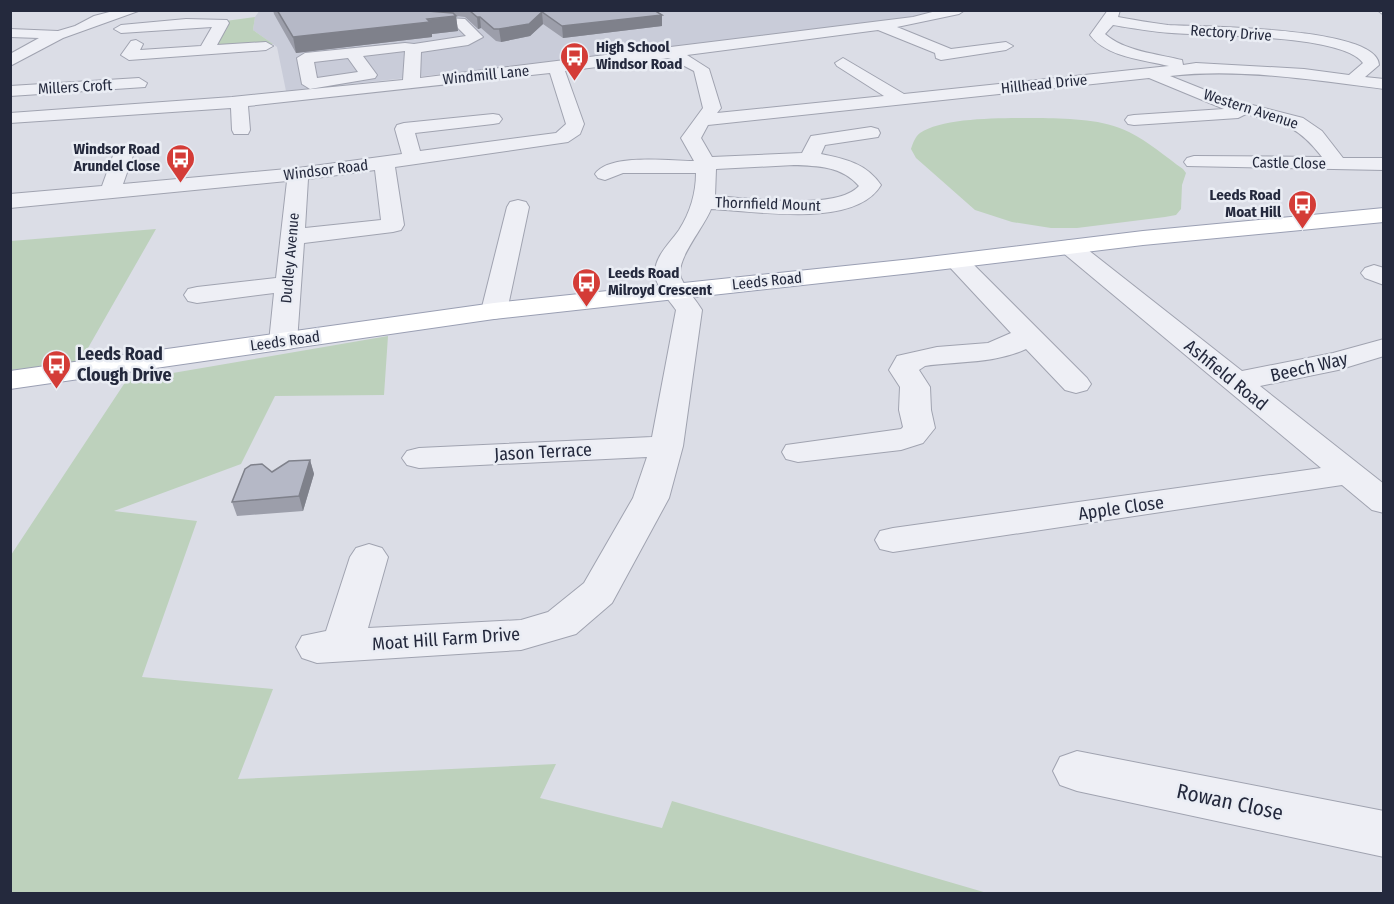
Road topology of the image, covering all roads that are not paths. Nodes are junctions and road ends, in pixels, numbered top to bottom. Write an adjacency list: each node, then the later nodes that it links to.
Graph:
1 (135, 10): 12 (street)
2 (412, 10): 18 (street)
3 (959, 10): 9 (street, Windmill Lane)
4 (1112, 15): 17 (street, Rectory Drive); 28 (street)
5 (171, 17): 8 (street); 10 (street)
6 (228, 17): 8 (street)
7 (42, 19): 11 (street)
8 (212, 22): 19 (street)
9 (879, 26): 15 (street); 21 (street, Windmill Lane)
10 (121, 29)
11 (10, 31): 12 (street)
12 (58, 35): 24 (street)
13 (136, 44): 20 (street)
14 (266, 46): 19 (street)
15 (1006, 46)
16 (1373, 46): 17 (street, Rectory Drive)
17 (1353, 47): 31 (street)
18 (414, 49): 22 (street); 29 (street)
19 (206, 50): 20 (street)
20 (169, 52): 32 (street, Millers Croft)
21 (672, 52): 25 (street, Windmill Lane); 41 (street)
22 (352, 53)
23 (531, 54): 25 (street)
24 (14, 57)
25 (617, 60): 27 (street, Windmill Lane)
26 (843, 63): 35 (street)
27 (556, 68): 29 (street, Windmill Lane); 46 (street, Windsor Road)
28 (1196, 68): 30 (street, Hillhead Drive); 31 (street, Hillhead Drive)
29 (416, 72): 36 (street, Windmill Lane)
30 (1151, 73): 35 (street, Hillhead Drive); 37 (street, Western Avenue)
31 (1354, 80): 33 (street, Hillhead Drive)
32 (139, 83): 34 (street, Millers Croft); 38 (street, Millers Croft)
33 (1383, 84)
34 (10, 91)
35 (899, 98): 41 (street, Hillhead Drive)
36 (239, 100): 38 (street, Windmill Lane); 43 (street)
37 (1258, 112): 42 (street); 50 (street, Western Avenue)
38 (101, 113): 39 (street, Windmill Lane)
39 (10, 118)
40 (493, 119): 46 (street)
41 (705, 120): 52 (street)
42 (1134, 120)
43 (241, 130)
44 (871, 133): 47 (street)
45 (125, 150): 55 (street)
46 (413, 159): 49 (street, Windsor Road)
47 (808, 160): 52 (street, Thornfield Mount); 57 (street, Thornfield Mount)
48 (1194, 162): 50 (street, Castle Close)
49 (384, 163): 53 (street, Windsor Road); 60 (street)
50 (1338, 164): 51 (street, Castle Close)
51 (1383, 164)
52 (706, 165): 54 (street, Thornfield Mount); 57 (street, Moat Hill Farm Drive)
53 (298, 174): 55 (street, Windsor Road); 60 (street, Dudley Avenue)
54 (605, 174)
55 (110, 192): 56 (street, Windsor Road)
56 (10, 201)
57 (702, 202): 64 (street, Moat Hill Farm Drive)
58 (518, 207): 66 (street)
59 (1380, 217): 61 (main road, Leeds Road)
60 (292, 237): 63 (street, Dudley Avenue)
61 (1070, 247): 62 (main road, Leeds Road); 71 (street, Ashfield Road)
62 (956, 261): 64 (main road, Leeds Road); 67 (street)
63 (288, 284): 65 (street); 68 (street, Dudley Avenue)
64 (676, 290): 66 (main road, Leeds Road); 73 (street, Moat Hill Farm Drive)
65 (197, 295)
66 (494, 311): 68 (main road, Leeds Road)
67 (1027, 333): 72 (street); 74 (street)
68 (283, 342): 70 (main road, Leeds Road)
69 (1383, 347): 71 (street, Beech Way)
70 (10, 380)
71 (1234, 382): 76 (street, Ashfield Road)
72 (1076, 384)
73 (667, 446): 75 (street, Jason Terrace); 79 (street, Moat Hill Farm Drive)
74 (798, 452)
75 (419, 458)
76 (1348, 474): 77 (street, Ashfield Road); 78 (street, Apple Close)
77 (1383, 502)
78 (893, 540)
79 (369, 557)
80 (1077, 771): 81 (street, Rowan Close)
81 (1383, 834)

